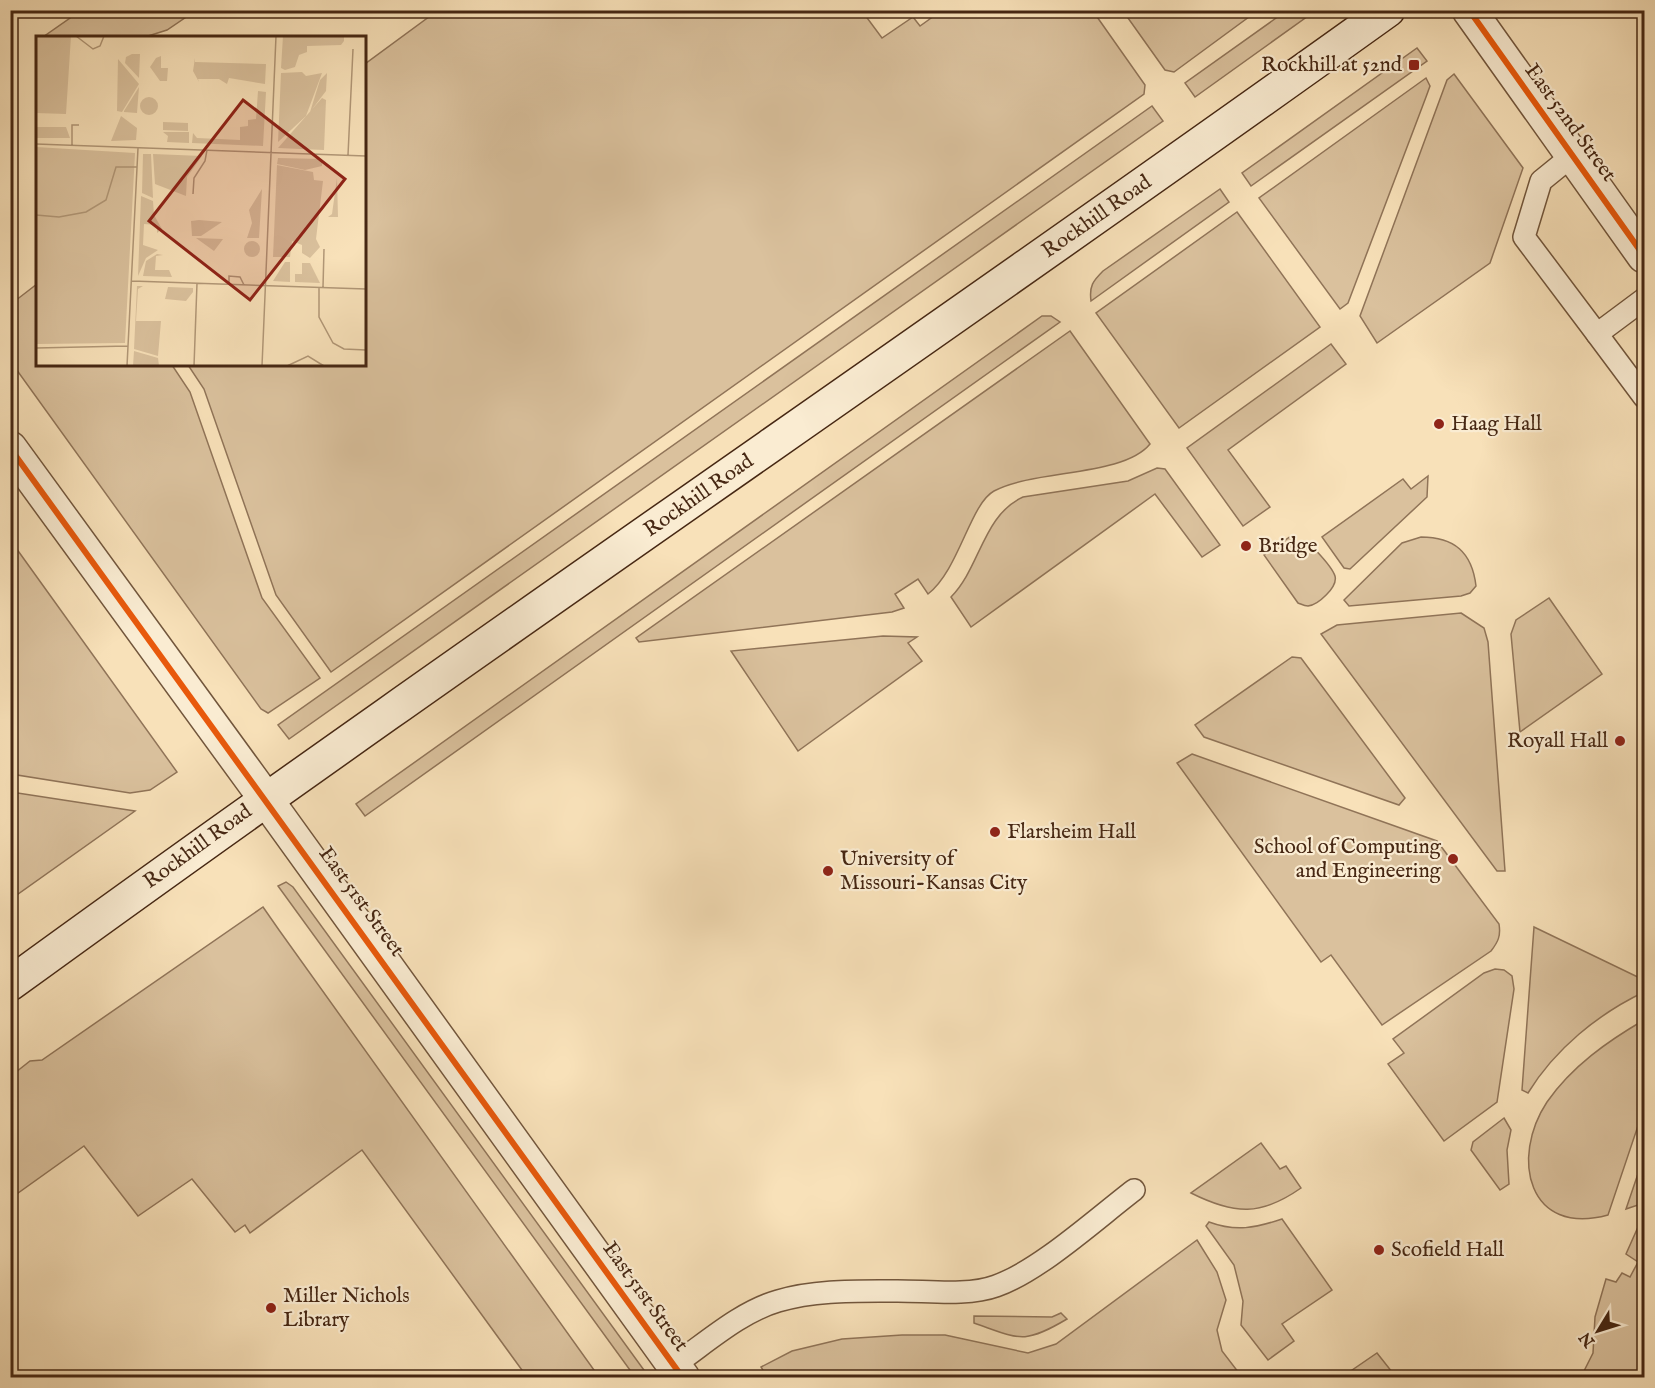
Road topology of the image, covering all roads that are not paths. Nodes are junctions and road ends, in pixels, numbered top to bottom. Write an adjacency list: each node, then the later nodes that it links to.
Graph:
1 (1389, 10): 9 (main road, Rockhill Road)
2 (1469, 10): 3 (main road, East 52nd Street)
3 (1573, 154): 4 (main road, East 52nd Street); 6 (lane)
4 (1644, 256)
5 (1644, 299): 6 (lane)
6 (1597, 334): 7 (lane)
7 (1644, 397)
8 (10, 448): 9 (main road, East 51st Street)
9 (265, 798): 10 (main road, Rockhill Road); 12 (main road, East 51st Street)
10 (10, 984)
11 (1134, 1190): 12 (lane)
12 (679, 1371)

